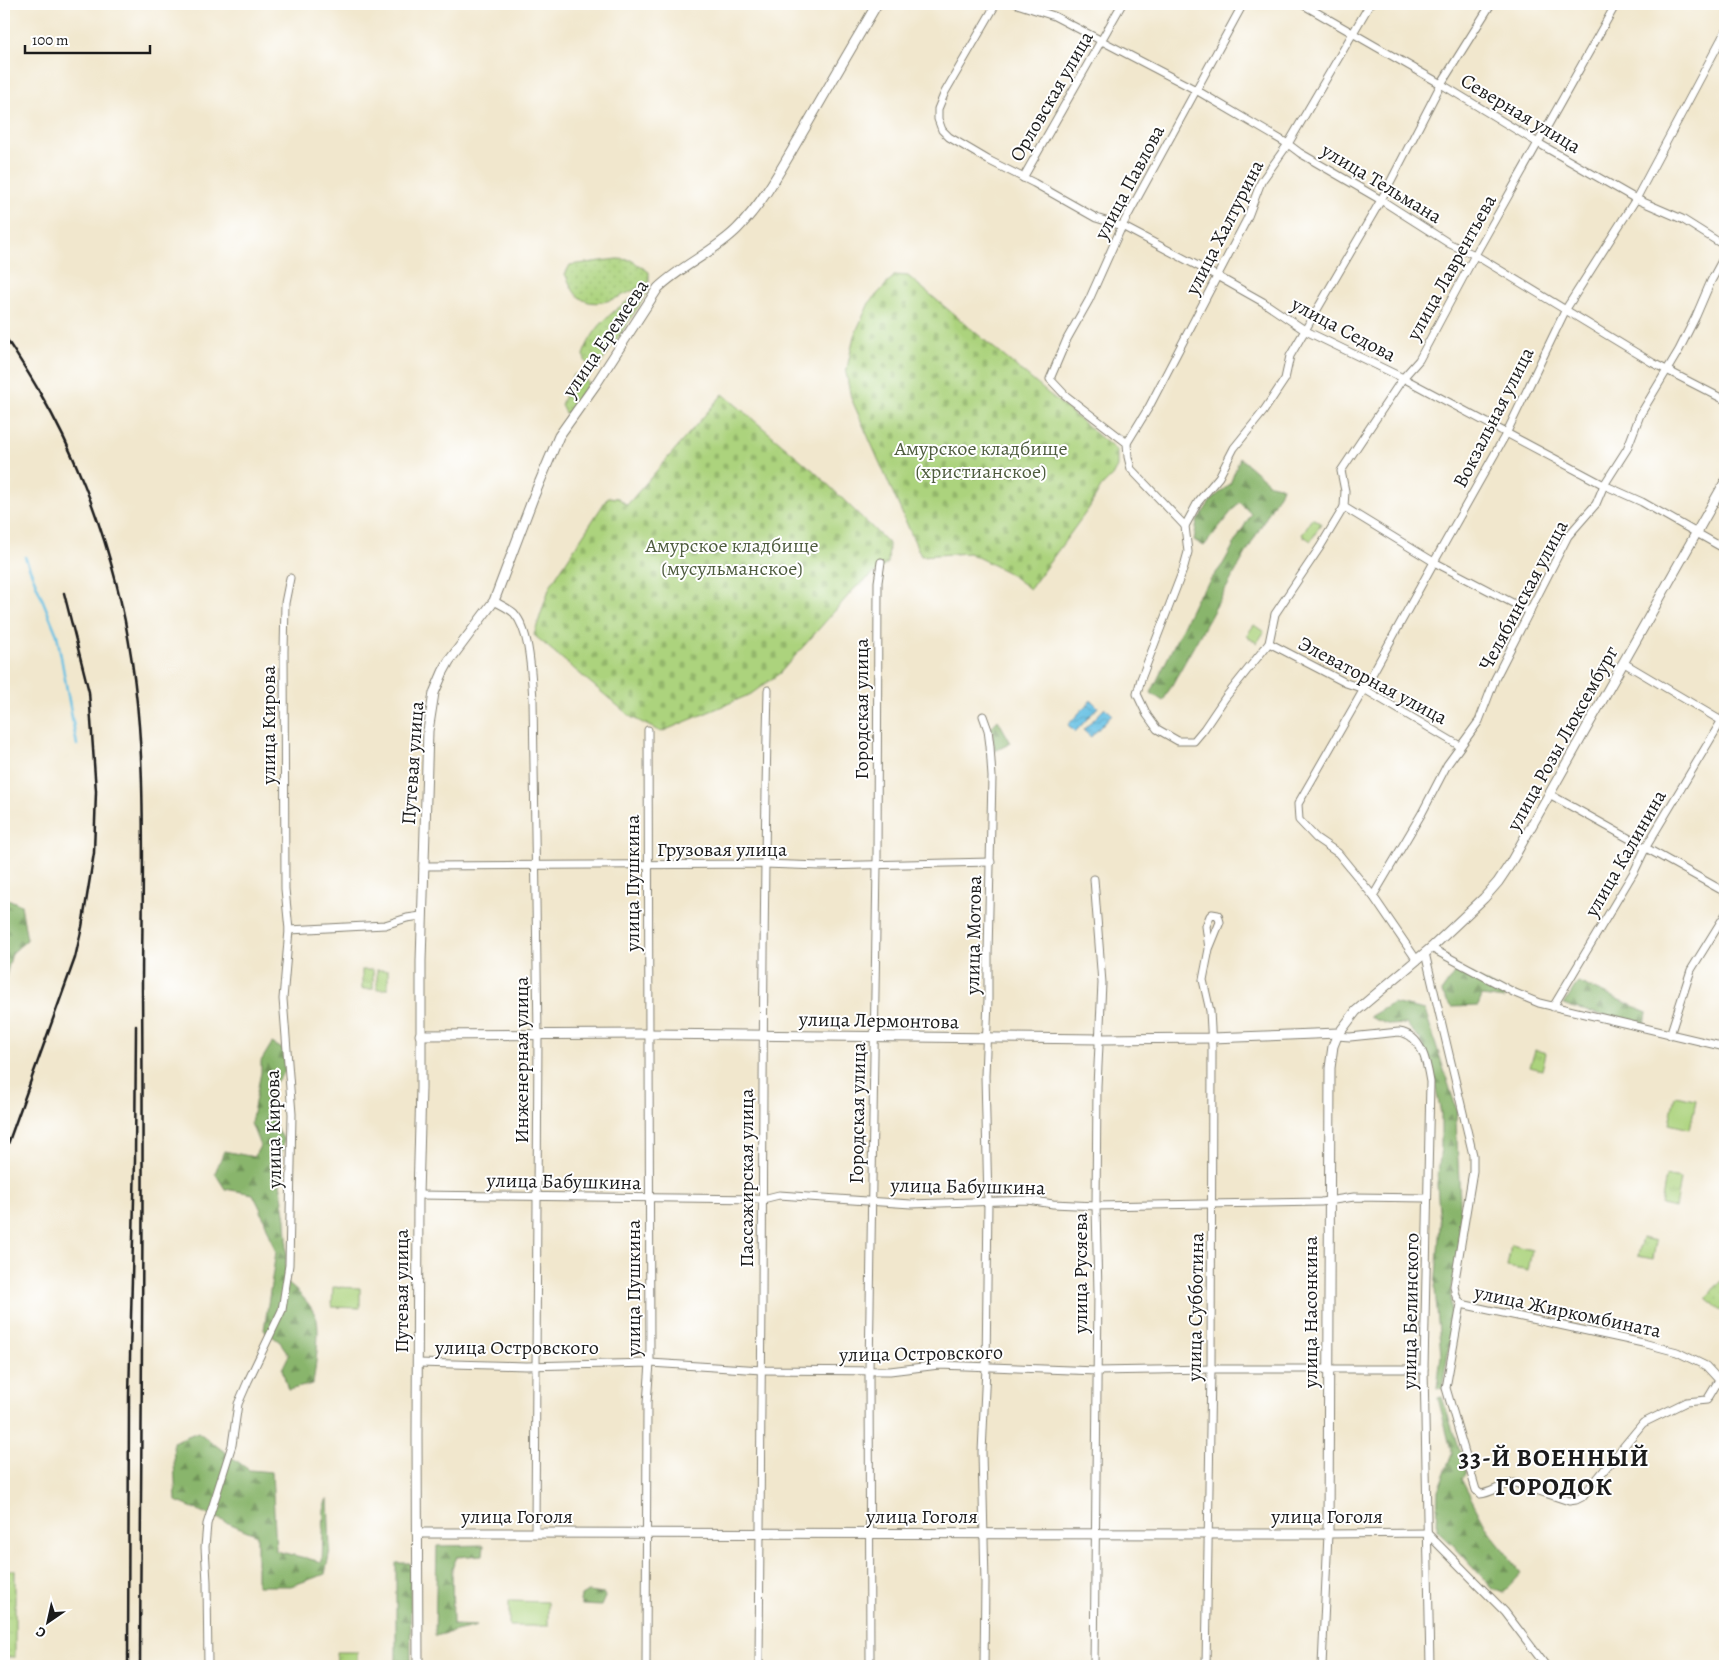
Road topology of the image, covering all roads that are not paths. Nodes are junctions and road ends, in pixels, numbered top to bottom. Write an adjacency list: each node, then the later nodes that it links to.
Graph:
1 (877, 4): 41 (street, улица Еремеева)
2 (996, 4): 17 (street, улица Седова)
3 (1017, 4): 12 (street, улица Тельмана)
4 (1122, 4): 12 (street, Орловская улица)
5 (1244, 4): 14 (street, улица Павлова)
6 (1302, 4): 11 (street, Северная улица)
7 (1370, 4): 11 (street, улица Халтурина)
8 (1491, 4): 13 (street)
9 (1616, 4): 15 (street, улица Лаврентьева)
10 (1725, 32): 18 (street, Вокзальная улица)
11 (1353, 33): 13 (street, Северная улица); 16 (street, улица Халтурина)
12 (1101, 41): 14 (street, улица Тельмана); 17 (street, Орловская улица)
13 (1441, 84): 15 (street, Северная улица); 19 (street)
14 (1196, 90): 16 (street, улица Тельмана); 20 (street, улица Павлова)
15 (1538, 143): 18 (street, Северная улица); 22 (street, улица Лаврентьева)
16 (1288, 144): 19 (street, улица Тельмана); 24 (street, улица Халтурина)
17 (1023, 178): 20 (street, улица Седова)
18 (1636, 199): 21 (street, Северная улица); 25 (street, Вокзальная улица)
19 (1381, 200): 22 (street, улица Тельмана); 26 (street)
20 (1122, 226): 24 (street, улица Седова); 31 (street, улица Павлова)
21 (1725, 246)
22 (1475, 255): 25 (street, улица Тельмана); 28 (street, улица Лаврентьева)
23 (1725, 256): 27 (street, Челябинская улица)
24 (1216, 276): 26 (street, улица Седова); 31 (street, улица Халтурина)
25 (1566, 309): 27 (street, улица Тельмана); 30 (street, Вокзальная улица)
26 (1306, 331): 28 (street, улица Седова); 35 (street)
27 (1667, 370): 29 (street, улица Тельмана); 33 (street, Челябинская улица)
28 (1403, 378): 30 (street, улица Седова); 34 (street, улица Лаврентьева)
29 (1725, 400)
30 (1506, 434): 33 (street, улица Седова); 39 (street, Вокзальная улица)
31 (1127, 443): 35 (street)
32 (1725, 482): 36 (street, улица Розы Люксембург)
33 (1604, 485): 36 (street, улица Седова); 42 (street, Челябинская улица)
34 (1344, 507): 39 (street); 43 (street)
35 (1184, 526): 43 (street)
36 (1696, 534): 37 (street, улица Седова); 44 (street, улица Розы Люксембург)
37 (1725, 549)
38 (881, 562): 56 (street, Городская улица)
39 (1434, 562): 42 (street); 45 (street, Вокзальная улица)
40 (290, 578): 64 (street, улица Кирова)
41 (494, 601): 57 (street, Путевая улица); 58 (street, Инженерная улица)
42 (1530, 612): 50 (street, Челябинская улица)
43 (1269, 643): 45 (street, Элеваторная улица)
44 (1624, 663): 48 (street); 51 (street, улица Розы Люксембург)
45 (1364, 689): 50 (street, Элеваторная улица); 61 (street, Вокзальная улица)
46 (768, 690): 54 (street, Пассажирская улица)
47 (983, 716): 53 (street, улица Мотова)
48 (1724, 720): 52 (street, улица Калинина)
49 (648, 730): 55 (street, улица Пушкина)
50 (1460, 746): 61 (street, Челябинская улица)
51 (1550, 795): 52 (street); 66 (street, улица Розы Люксембург)
52 (1646, 847): 60 (street); 69 (street, улица Калинина)
53 (990, 862): 56 (street, Грузовая улица); 78 (street, улица Мотова)
54 (764, 864): 55 (street, Грузовая улица); 56 (street, Грузовая улица); 75 (street, Пассажирская улица)
55 (648, 865): 58 (street, Грузовая улица); 70 (street, улица Пушкина)
56 (877, 865): 76 (street, Городская улица)
57 (423, 866): 58 (street, Грузовая улица); 63 (street, Путевая улица)
58 (535, 866): 73 (street, Инженерная улица)
59 (1094, 879): 79 (street, улица Русяева)
60 (1725, 892)
61 (1373, 896): 67 (street)
62 (1725, 915): 74 (street)
63 (421, 916): 64 (street); 72 (street, Путевая улица)
64 (289, 930): 113 (street, улица Кирова)
65 (1209, 949): 77 (street, улица Субботина)
66 (1428, 950): 67 (street, улица Розы Люксембург); 69 (street); 91 (street, улица Жиркомбината)
67 (1416, 959): 68 (street, улица Розы Люксембург)
68 (1391, 981): 71 (street, улица Насонкина)
69 (1553, 1007): 74 (street)
70 (648, 1034): 73 (street, улица Лермонтова); 75 (street, улица Лермонтова); 84 (street, улица Пушкина)
71 (1337, 1034): 77 (street, улица Лермонтова); 83 (street, улица Белинского); 87 (street, улица Насонкина)
72 (420, 1035): 73 (street, улица Лермонтова); 81 (street, Путевая улица)
73 (538, 1035): 82 (street, Инженерная улица)
74 (1670, 1035): 80 (street)
75 (762, 1036): 76 (street, улица Лермонтова); 85 (street, Пассажирская улица)
76 (874, 1036): 78 (street, улица Лермонтова); 86 (street, Городская улица)
77 (1212, 1038): 79 (street, улица Лермонтова); 89 (street, улица Субботина)
78 (987, 1039): 79 (street, улица Лермонтова); 88 (street, улица Мотова)
79 (1100, 1039): 90 (street, улица Русяева)
80 (1725, 1047)
81 (418, 1195): 82 (street, улица Бабушкина); 93 (street, Путевая улица)
82 (536, 1196): 84 (street, улица Бабушкина); 94 (street, Инженерная улица)
83 (1427, 1198): 87 (street, улица Бабушкина); 98 (street, улица Белинского)
84 (648, 1199): 85 (street, улица Бабушкина); 92 (street, улица Пушкина)
85 (762, 1199): 86 (street, улица Бабушкина); 99 (street, Пассажирская улица)
86 (871, 1200): 88 (street, улица Бабушкина); 100 (street, Городская улица)
87 (1329, 1200): 89 (street, улица Бабушкина); 97 (street, улица Насонкина)
88 (988, 1202): 90 (street, улица Бабушкина); 95 (street, улица Мотова)
89 (1212, 1204): 90 (street, улица Бабушкина); 96 (street, улица Субботина)
90 (1096, 1206): 101 (street, улица Русяева)
91 (1461, 1304): 91 (street, улица Жиркомбината)
92 (650, 1362): 94 (street, улица Островского); 99 (street, улица Островского); 103 (street, улица Пушкина)
93 (418, 1363): 94 (street, улица Островского); 106 (street, Путевая улица)
94 (535, 1365): 102 (street, Инженерная улица)
95 (986, 1368): 100 (street, улица Островского); 101 (street, улица Островского); 108 (street, улица Мотова)
96 (1211, 1369): 97 (street, улица Островского); 101 (street, улица Островского); 110 (street, улица Субботина)
97 (1327, 1369): 98 (street, улица Островского); 111 (street, улица Насонкина)
98 (1424, 1369): 105 (street, улица Белинского)
99 (762, 1370): 100 (street, улица Островского); 104 (street, Пассажирская улица)
100 (869, 1370): 107 (street, Городская улица)
101 (1097, 1371): 109 (street, улица Русяева)
102 (534, 1533): 103 (street, улица Гоголя); 106 (street, улица Гоголя)
103 (646, 1533): 104 (street, улица Гоголя); 115 (street, улица Пушкина)
104 (758, 1533): 107 (street, улица Гоголя); 116 (street, Пассажирская улица)
105 (1427, 1533): 111 (street, улица Гоголя); 112 (street); 122 (street, улица Белинского)
106 (417, 1534): 114 (street, Путевая улица)
107 (870, 1534): 108 (street, улица Гоголя); 117 (street, Городская улица)
108 (984, 1534): 109 (street, улица Гоголя); 118 (street, улица Мотова)
109 (1095, 1534): 110 (street, улица Гоголя); 119 (street, улица Русяева)
110 (1208, 1534): 111 (street, улица Гоголя); 120 (street, улица Субботина)
111 (1328, 1534): 121 (street, улица Насонкина)
112 (1541, 1659): 123 (street); 124 (street)
113 (208, 1666)
114 (418, 1666)
115 (646, 1666)
116 (759, 1666)
117 (870, 1666)
118 (984, 1666)
119 (1094, 1666)
120 (1206, 1666)
121 (1322, 1666)
122 (1430, 1666)
123 (1536, 1666)
124 (1546, 1666)

